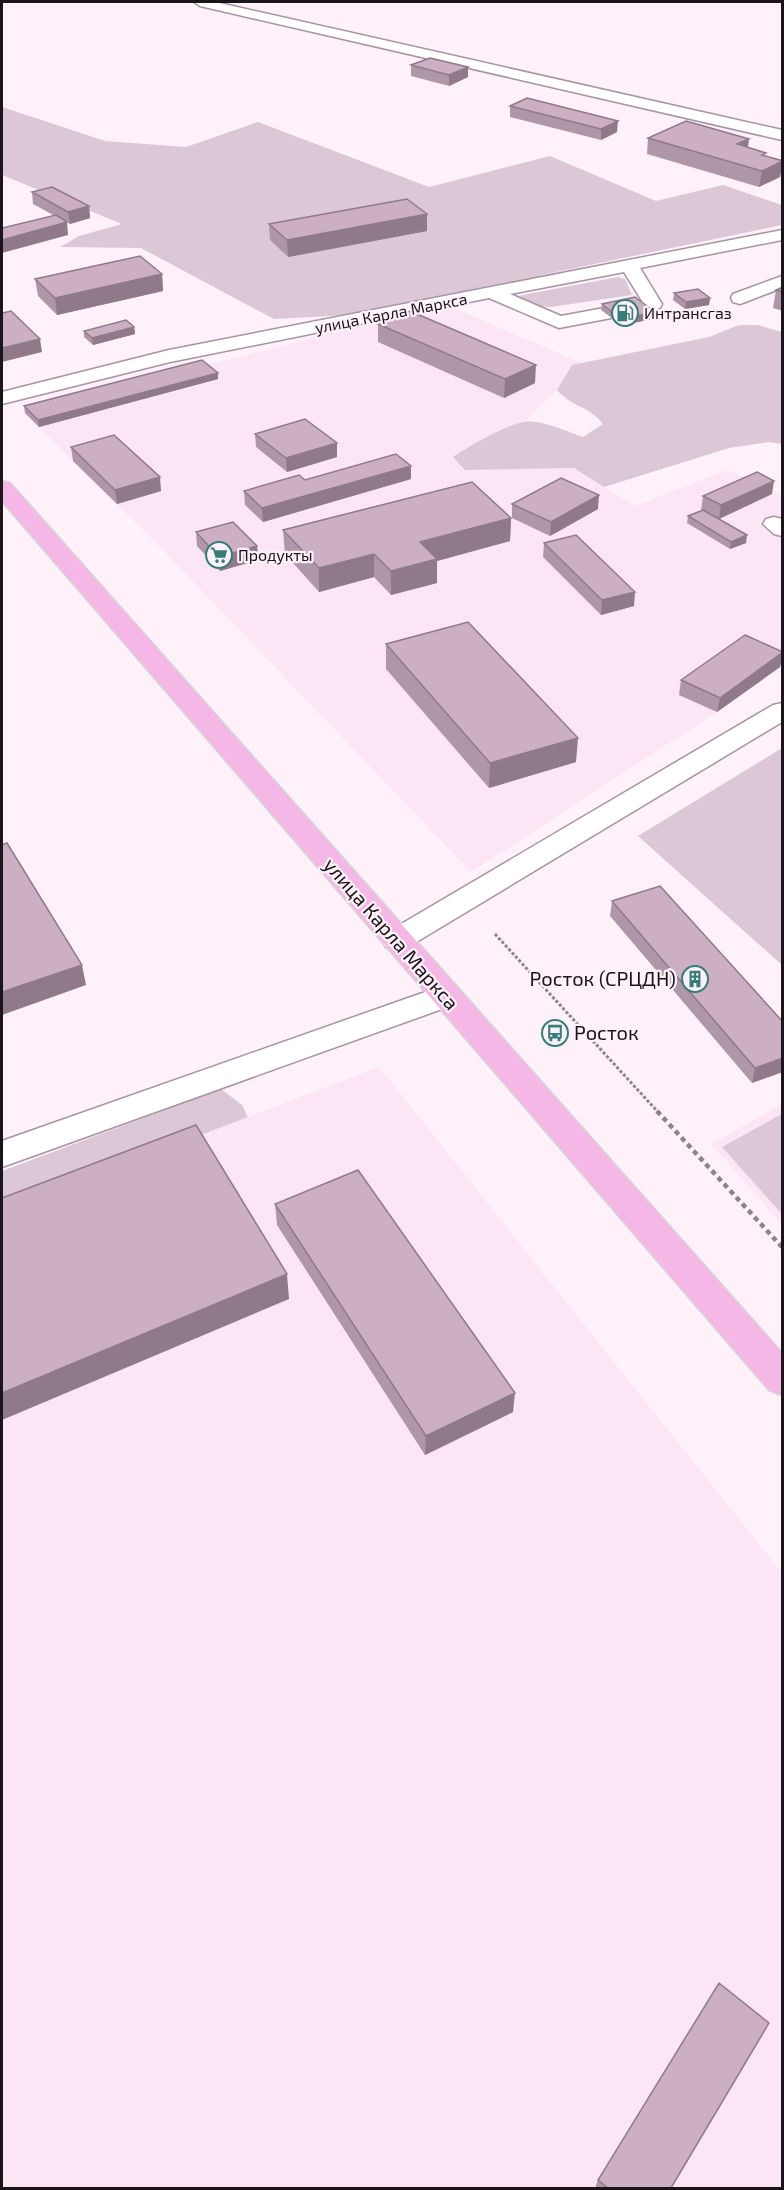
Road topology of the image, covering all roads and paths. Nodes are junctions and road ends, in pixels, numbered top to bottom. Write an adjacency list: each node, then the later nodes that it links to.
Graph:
1 (200, 2): 2 (street)
2 (783, 135)
3 (783, 235): 4 (street, улица Карла Маркса)
4 (629, 265): 6 (street, улица Карла Маркса); 6 (street)
5 (783, 282): 7 (street)
6 (492, 293): 8 (street, улица Карла Маркса)
7 (740, 298)
8 (2, 398)
9 (5, 498): 12 (main road, улица Карла Маркса)
10 (783, 711): 12 (street)
11 (495, 934): 15 (path)
12 (396, 940): 13 (main road, улица Карла Маркса)
13 (444, 996): 14 (street); 16 (main road, улица Карла Маркса)
14 (2, 1154)
15 (783, 1247)
16 (783, 1379)

